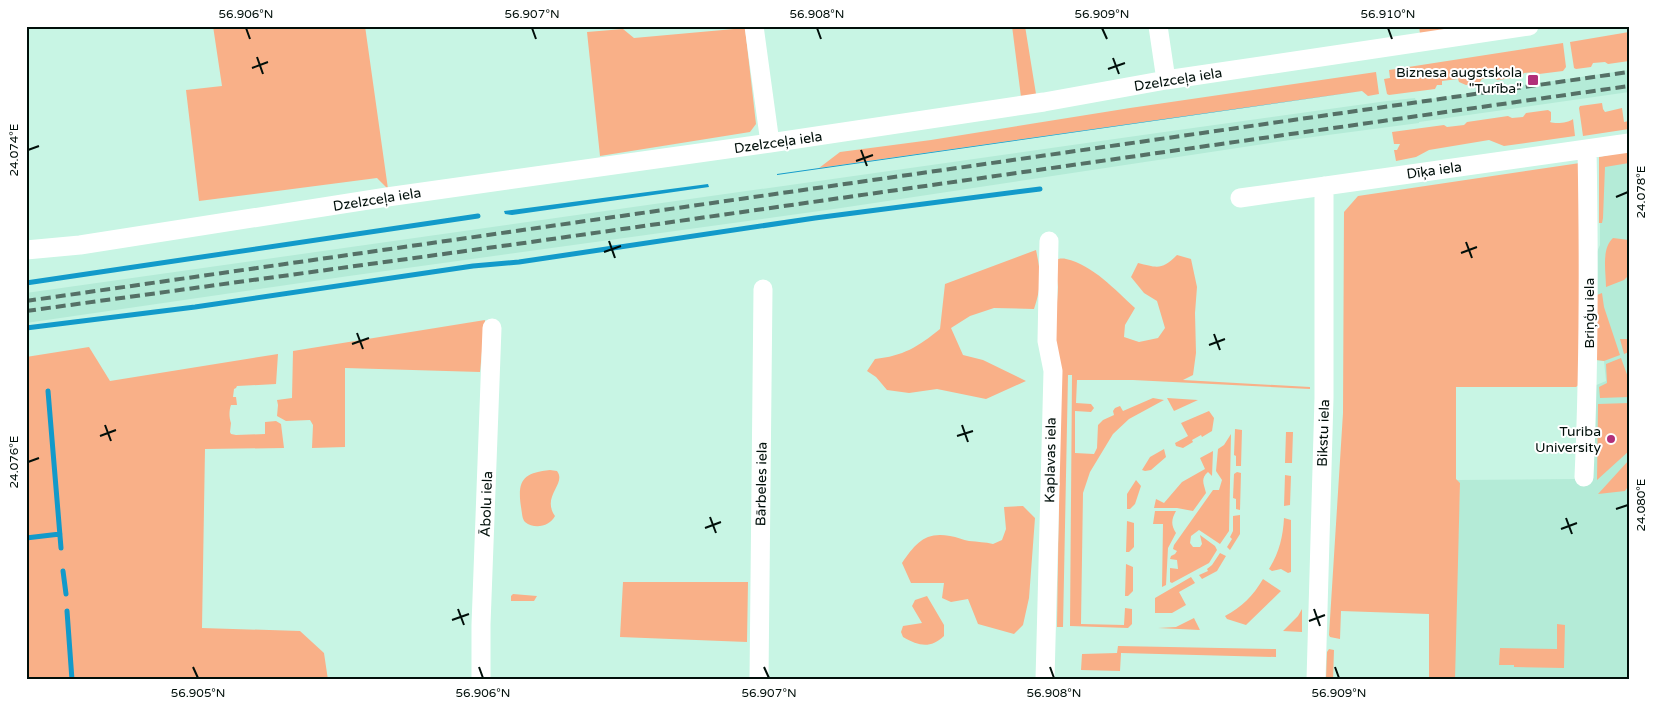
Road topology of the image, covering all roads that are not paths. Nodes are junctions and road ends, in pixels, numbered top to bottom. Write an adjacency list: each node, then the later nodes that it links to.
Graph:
1 (754, 26): 5 (street)
2 (1158, 26): 4 (street)
3 (1529, 26): 4 (street, Dzelzceļa iela)
4 (1166, 80): 5 (street, Dzelzceļa iela)
5 (770, 143): 11 (street, Dzelzceļa iela)
6 (1629, 143): 7 (street, Dīķa iela)
7 (1586, 149): 8 (street, Dīķa iela); 14 (street, Briņģu iela)
8 (1324, 186): 9 (street, Dīķa iela); 18 (street, Bikstu iela)
9 (1240, 198)
10 (1049, 241): 17 (street, Kaplavas iela)
11 (26, 250)
12 (763, 288): 16 (street, Bārbeles iela)
13 (492, 328): 15 (street, Ābolu iela)
14 (1584, 477)
15 (481, 680)
16 (759, 680)
17 (1045, 680)
18 (1316, 680)

